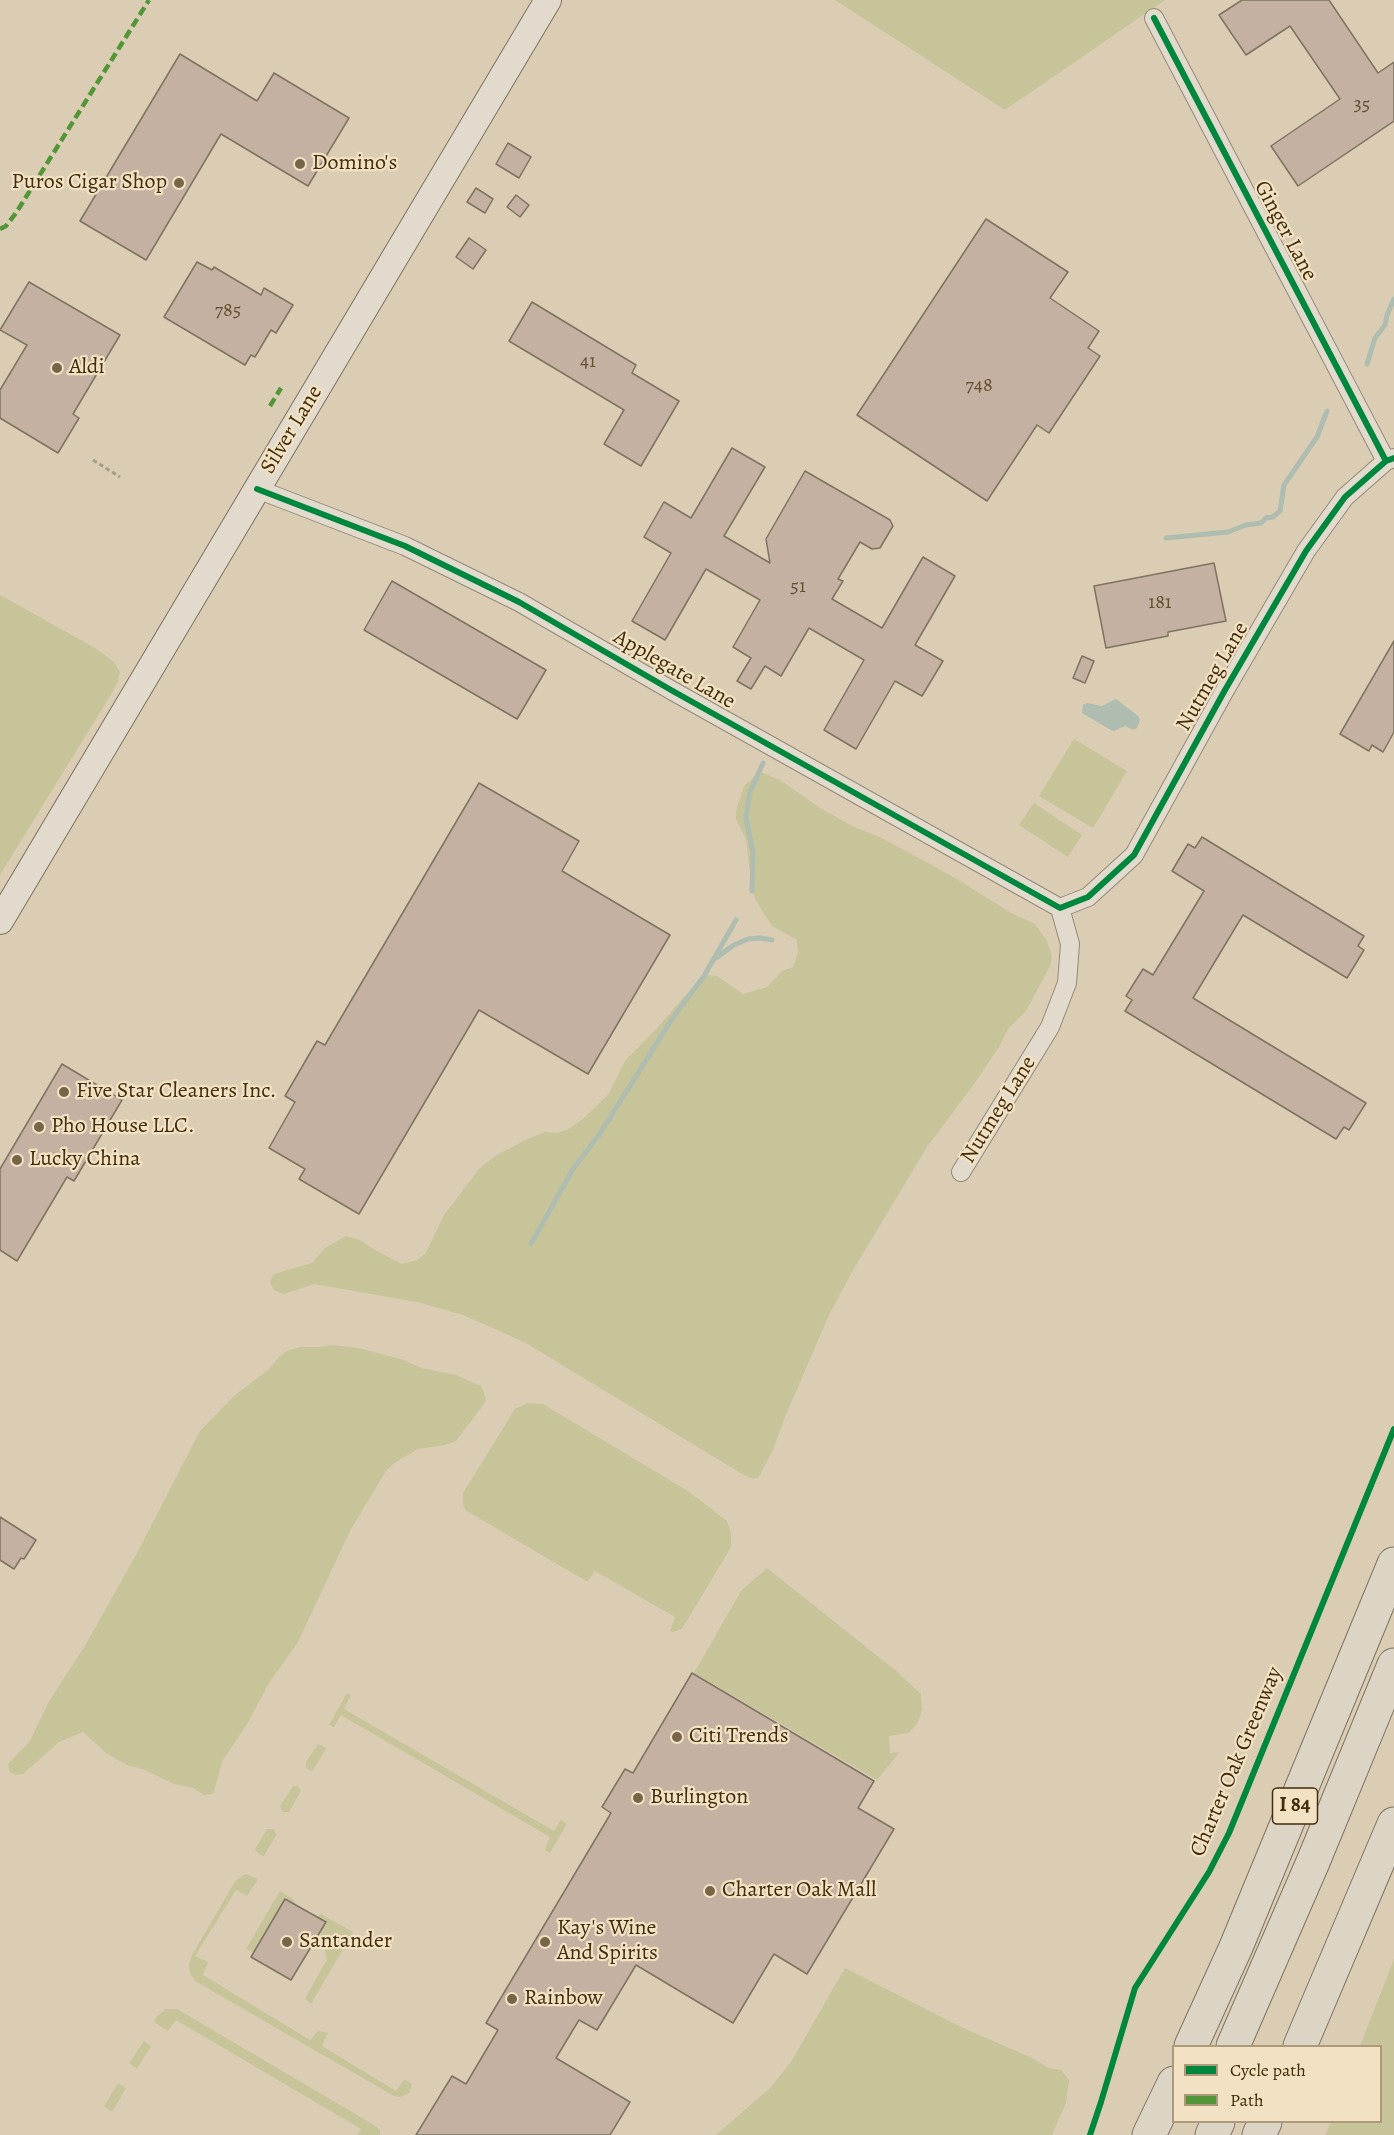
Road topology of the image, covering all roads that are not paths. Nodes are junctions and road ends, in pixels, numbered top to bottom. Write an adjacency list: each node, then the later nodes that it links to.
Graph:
1 (548, 0): 4 (main road, Silver Lane)
2 (1154, 18): 3 (street, Ginger Lane)
3 (1390, 459): 5 (street, Nutmeg Lane)
4 (257, 489): 5 (street, Applegate Lane); 6 (main road, Silver Lane)
5 (1060, 908): 7 (street, Nutmeg Lane)
6 (0, 921)
7 (961, 1172)
8 (1394, 1564): 12 (highway, I 84)
9 (1394, 1665): 13 (highway)
10 (1394, 1714): 14 (highway)
11 (1394, 1824): 15 (highway)
12 (1191, 2045)
13 (1233, 2045)
14 (1253, 2045)
15 (1300, 2045)
16 (1172, 2085): 17 (highway)
17 (1149, 2135)

